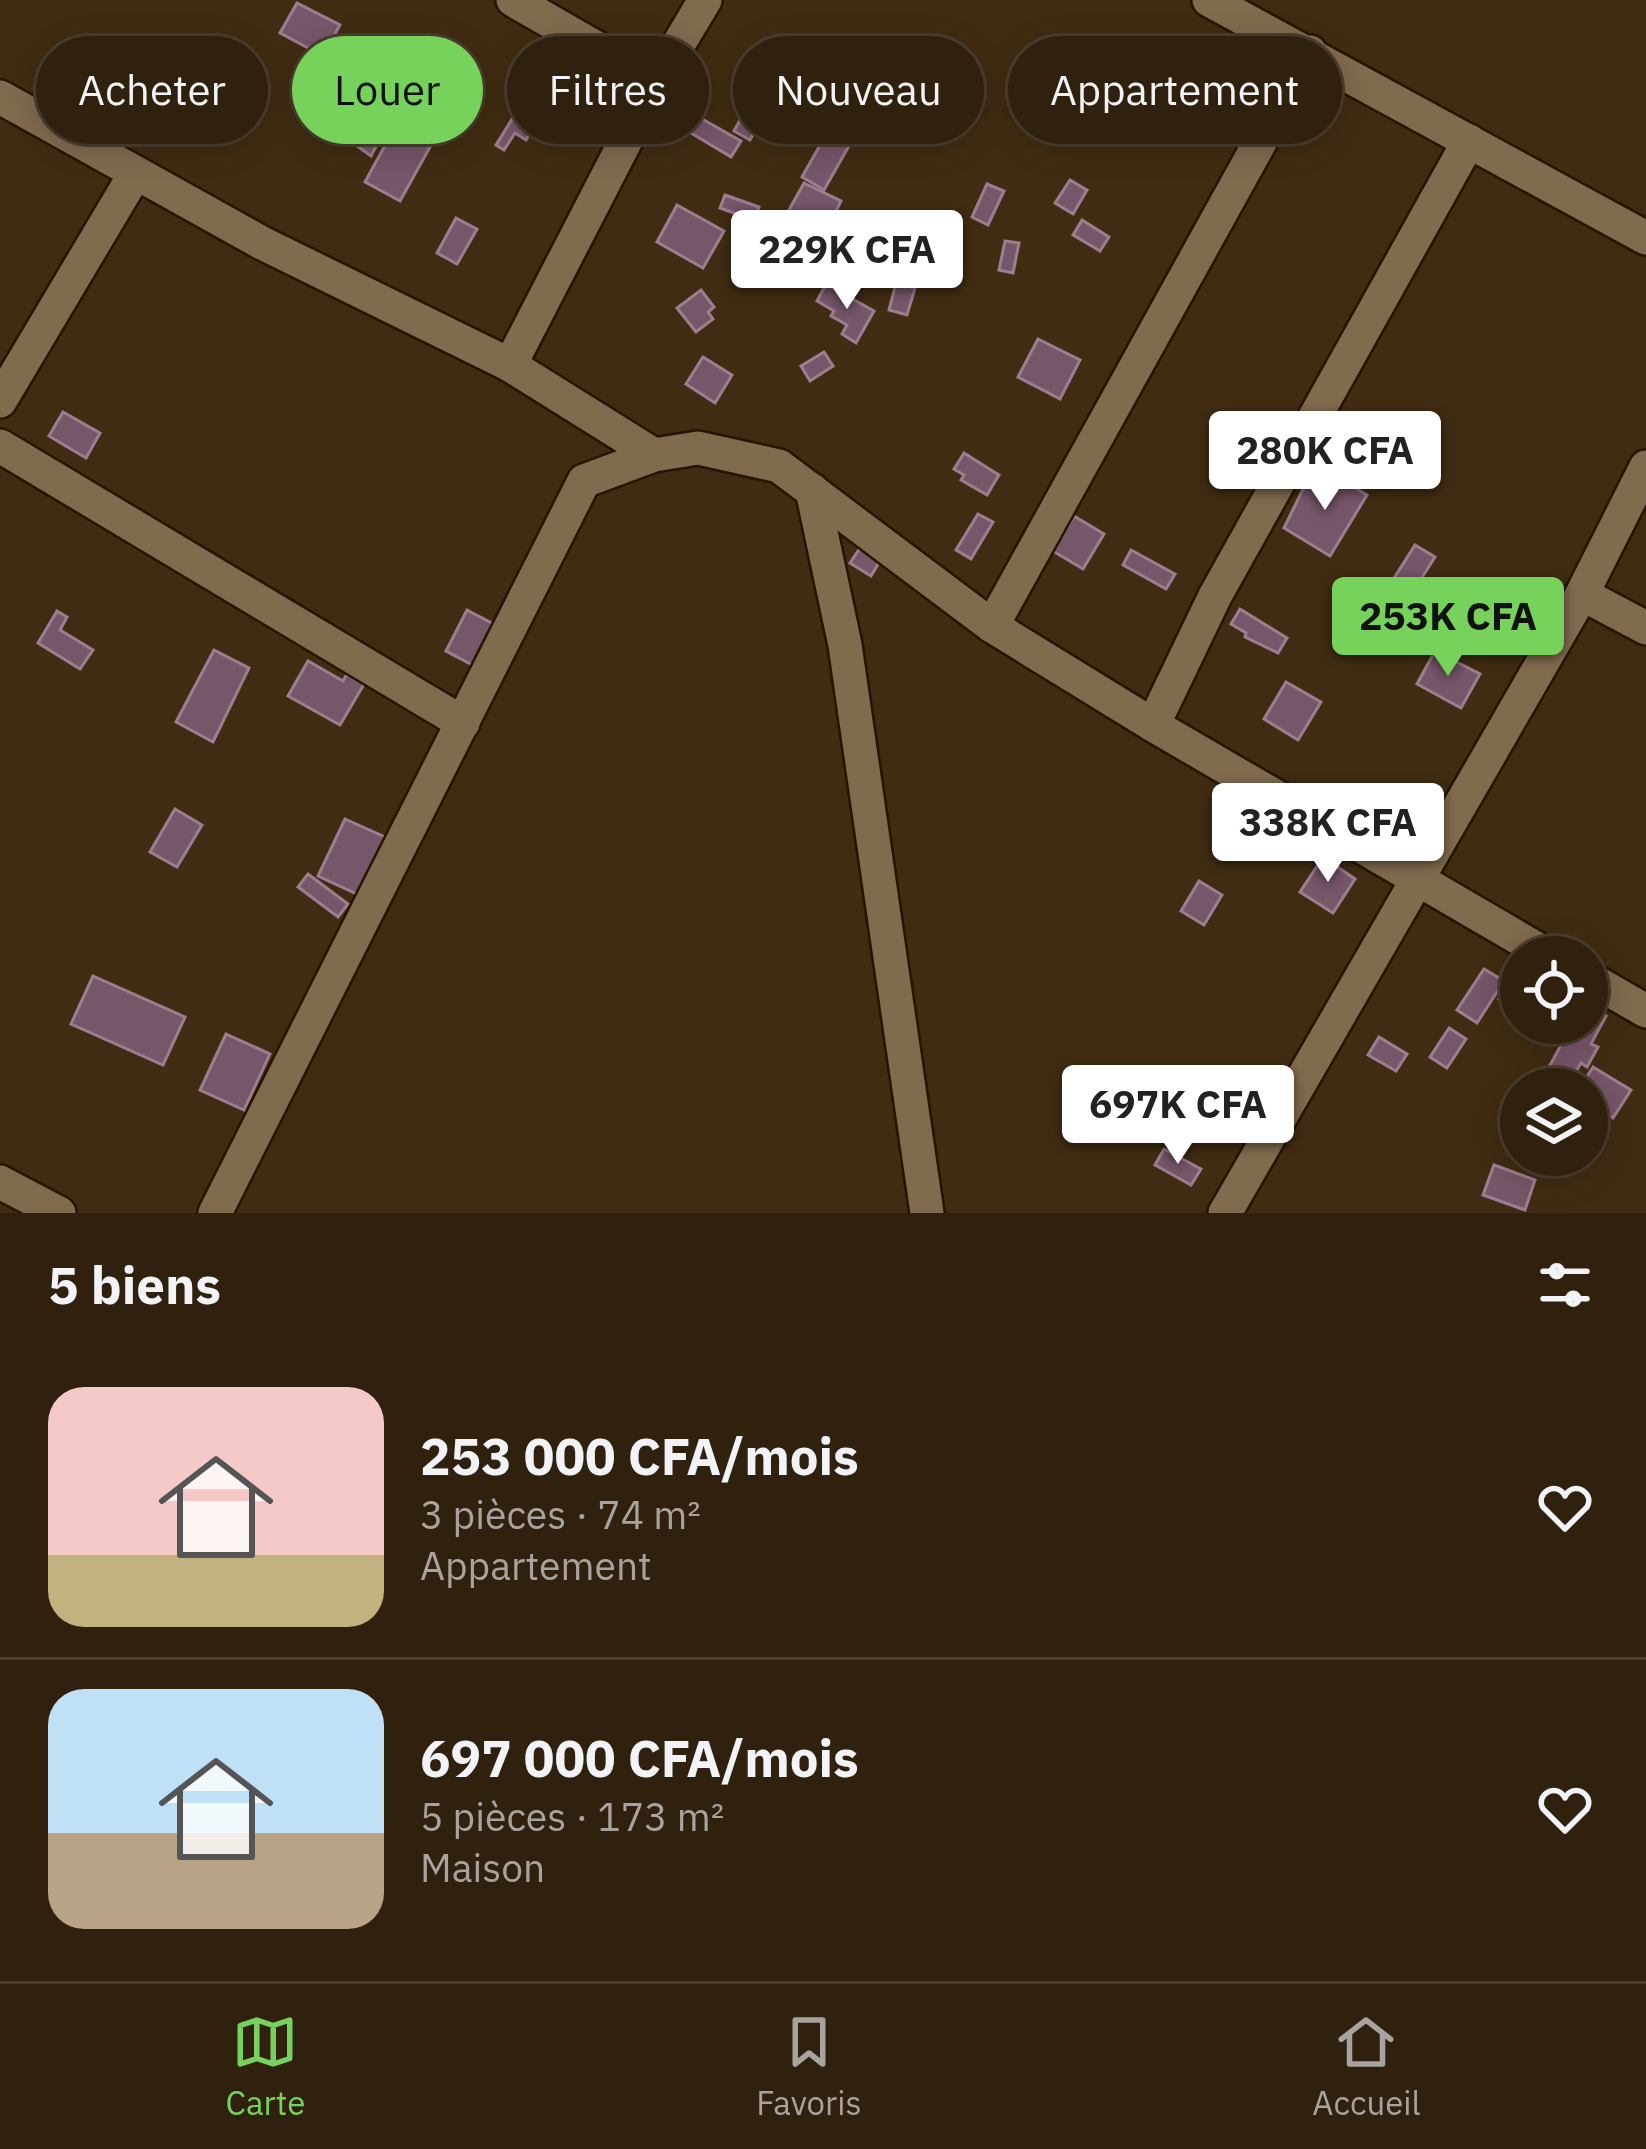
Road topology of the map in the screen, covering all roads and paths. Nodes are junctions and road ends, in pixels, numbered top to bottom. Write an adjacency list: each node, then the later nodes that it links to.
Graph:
1 (513, 0): 4 (street)
2 (705, 0): 5 (street)
3 (1209, 0): 6 (street)
4 (576, 36)
5 (683, 36)
6 (1279, 36)
7 (1342, 70): 9 (street)
8 (0, 97): 12 (street)
9 (1469, 142): 13 (street); 24 (street)
10 (624, 144): 14 (street)
11 (1259, 144): 21 (street)
12 (135, 174): 14 (street); 15 (street)
13 (1646, 238)
14 (511, 365): 17 (street)
15 (0, 401)
16 (0, 446): 23 (street)
17 (654, 455): 19 (street); 23 (street)
18 (1646, 467): 20 (street)
19 (812, 490): 21 (street); 32 (street)
20 (1582, 594): 22 (street); 25 (street)
21 (992, 626): 24 (street)
22 (1646, 628)
23 (463, 723): 31 (street)
24 (1153, 725): 25 (street)
25 (1415, 880): 26 (street); 33 (street)
26 (1515, 936)
27 (1608, 989): 28 (street)
28 (1646, 1011)
29 (0, 1182): 30 (street)
30 (59, 1213)
31 (214, 1213)
32 (927, 1213)
33 (1225, 1213)

